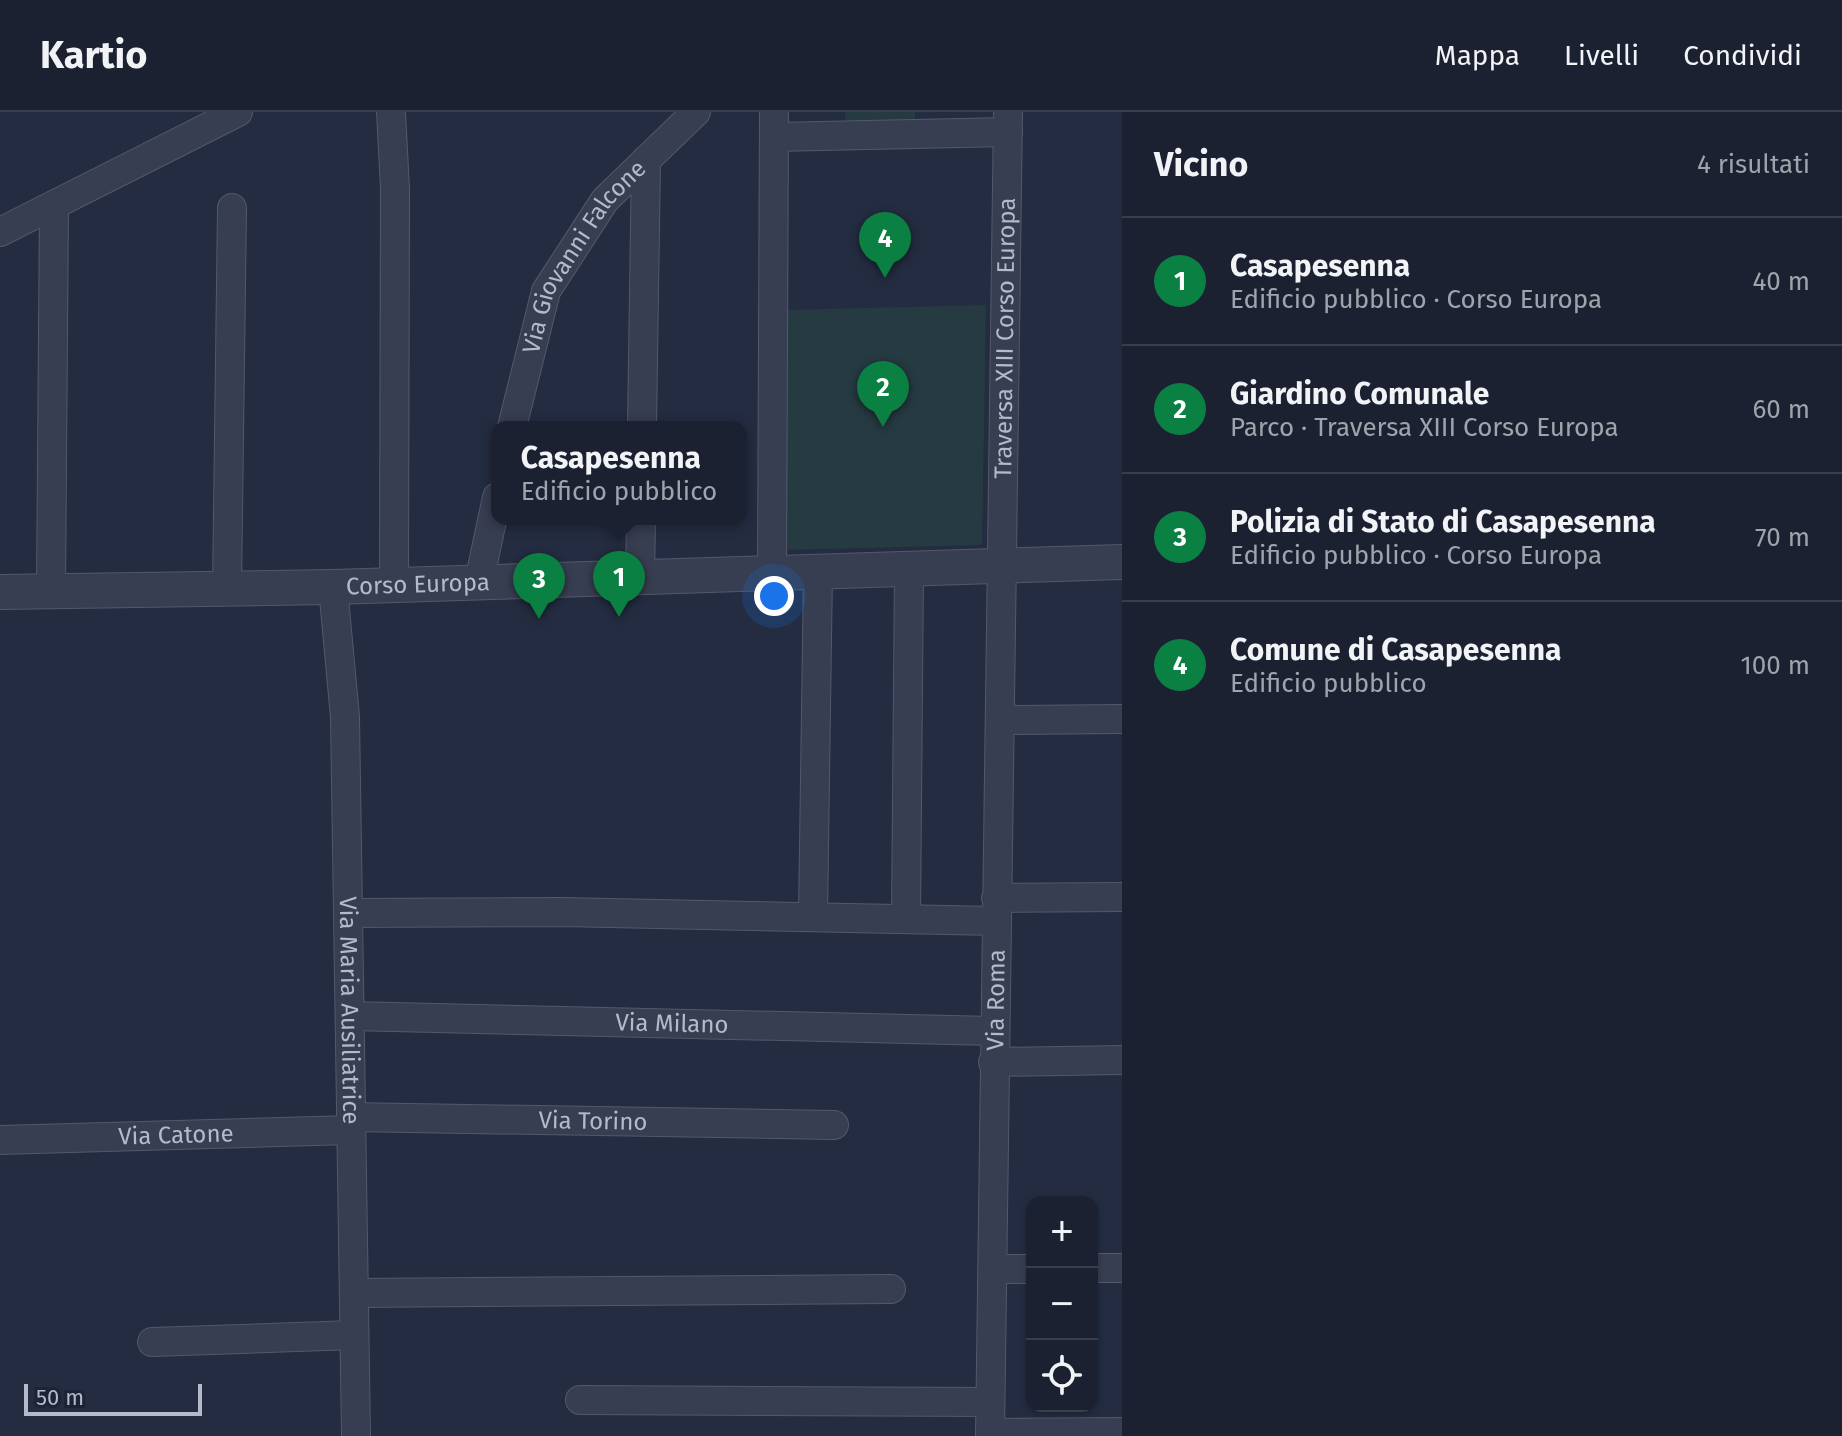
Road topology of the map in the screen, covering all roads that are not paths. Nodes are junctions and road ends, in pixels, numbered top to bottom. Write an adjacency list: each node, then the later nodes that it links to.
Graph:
1 (238, 112): 5 (street)
2 (391, 112): 22 (street)
3 (696, 112): 7 (street, Via Giovanni Falcone)
4 (1008, 122): 6 (street); 16 (street, Traversa XIII Corso Europa)
5 (188, 125): 8 (street)
6 (774, 125): 19 (street)
7 (646, 160): 11 (street, Via Giovanni Falcone); 12 (street)
8 (54, 205): 10 (street); 26 (street)
9 (232, 208): 24 (street)
10 (0, 232)
11 (514, 421)
12 (642, 421)
13 (491, 525): 21 (street)
14 (641, 525): 20 (street)
15 (1122, 562): 16 (street, Corso Europa)
16 (1004, 565): 17 (street, Corso Europa); 28 (street, Via Roma)
17 (909, 569): 18 (street, Corso Europa); 33 (street)
18 (818, 571): 19 (street, Corso Europa); 32 (street)
19 (772, 573): 20 (street, Corso Europa)
20 (640, 577): 21 (street, Corso Europa)
21 (479, 582): 22 (street, Corso Europa)
22 (394, 585): 23 (street, Corso Europa)
23 (333, 587): 24 (street, Corso Europa); 31 (street, Via Maria Ausiliatrice)
24 (227, 589): 26 (street, Corso Europa)
25 (0, 592): 26 (street, Corso Europa)
26 (51, 592)
27 (1122, 719): 28 (street)
28 (1001, 720): 30 (street, Via Roma)
29 (1122, 897): 30 (street)
30 (996, 910): 33 (street); 35 (street, Via Roma)
31 (348, 913): 32 (street); 34 (street, Via Maria Ausiliatrice)
32 (813, 917): 33 (street)
33 (906, 919)
34 (350, 1016): 35 (street, Via Milano); 38 (street, Via Maria Ausiliatrice)
35 (993, 1031): 37 (street, Via Roma)
36 (1122, 1060): 37 (street)
37 (993, 1062): 43 (street, Via Roma)
38 (351, 1124): 39 (street, Via Torino); 40 (street, Via Catone); 46 (street, Via Maria Ausiliatrice)
39 (834, 1125)
40 (0, 1140)
41 (1098, 1268): 42 (street)
42 (1122, 1268)
43 (993, 1269): 44 (street); 50 (street, Via Roma)
44 (1026, 1269)
45 (891, 1289): 46 (street)
46 (354, 1293): 47 (street, Via Maria Ausiliatrice)
47 (354, 1335): 48 (street); 53 (street, Via Maria Ausiliatrice)
48 (152, 1342)
49 (580, 1400): 50 (street)
50 (990, 1402): 52 (street, Via Roma)
51 (1122, 1432): 52 (street)
52 (990, 1434)
53 (356, 1436)

